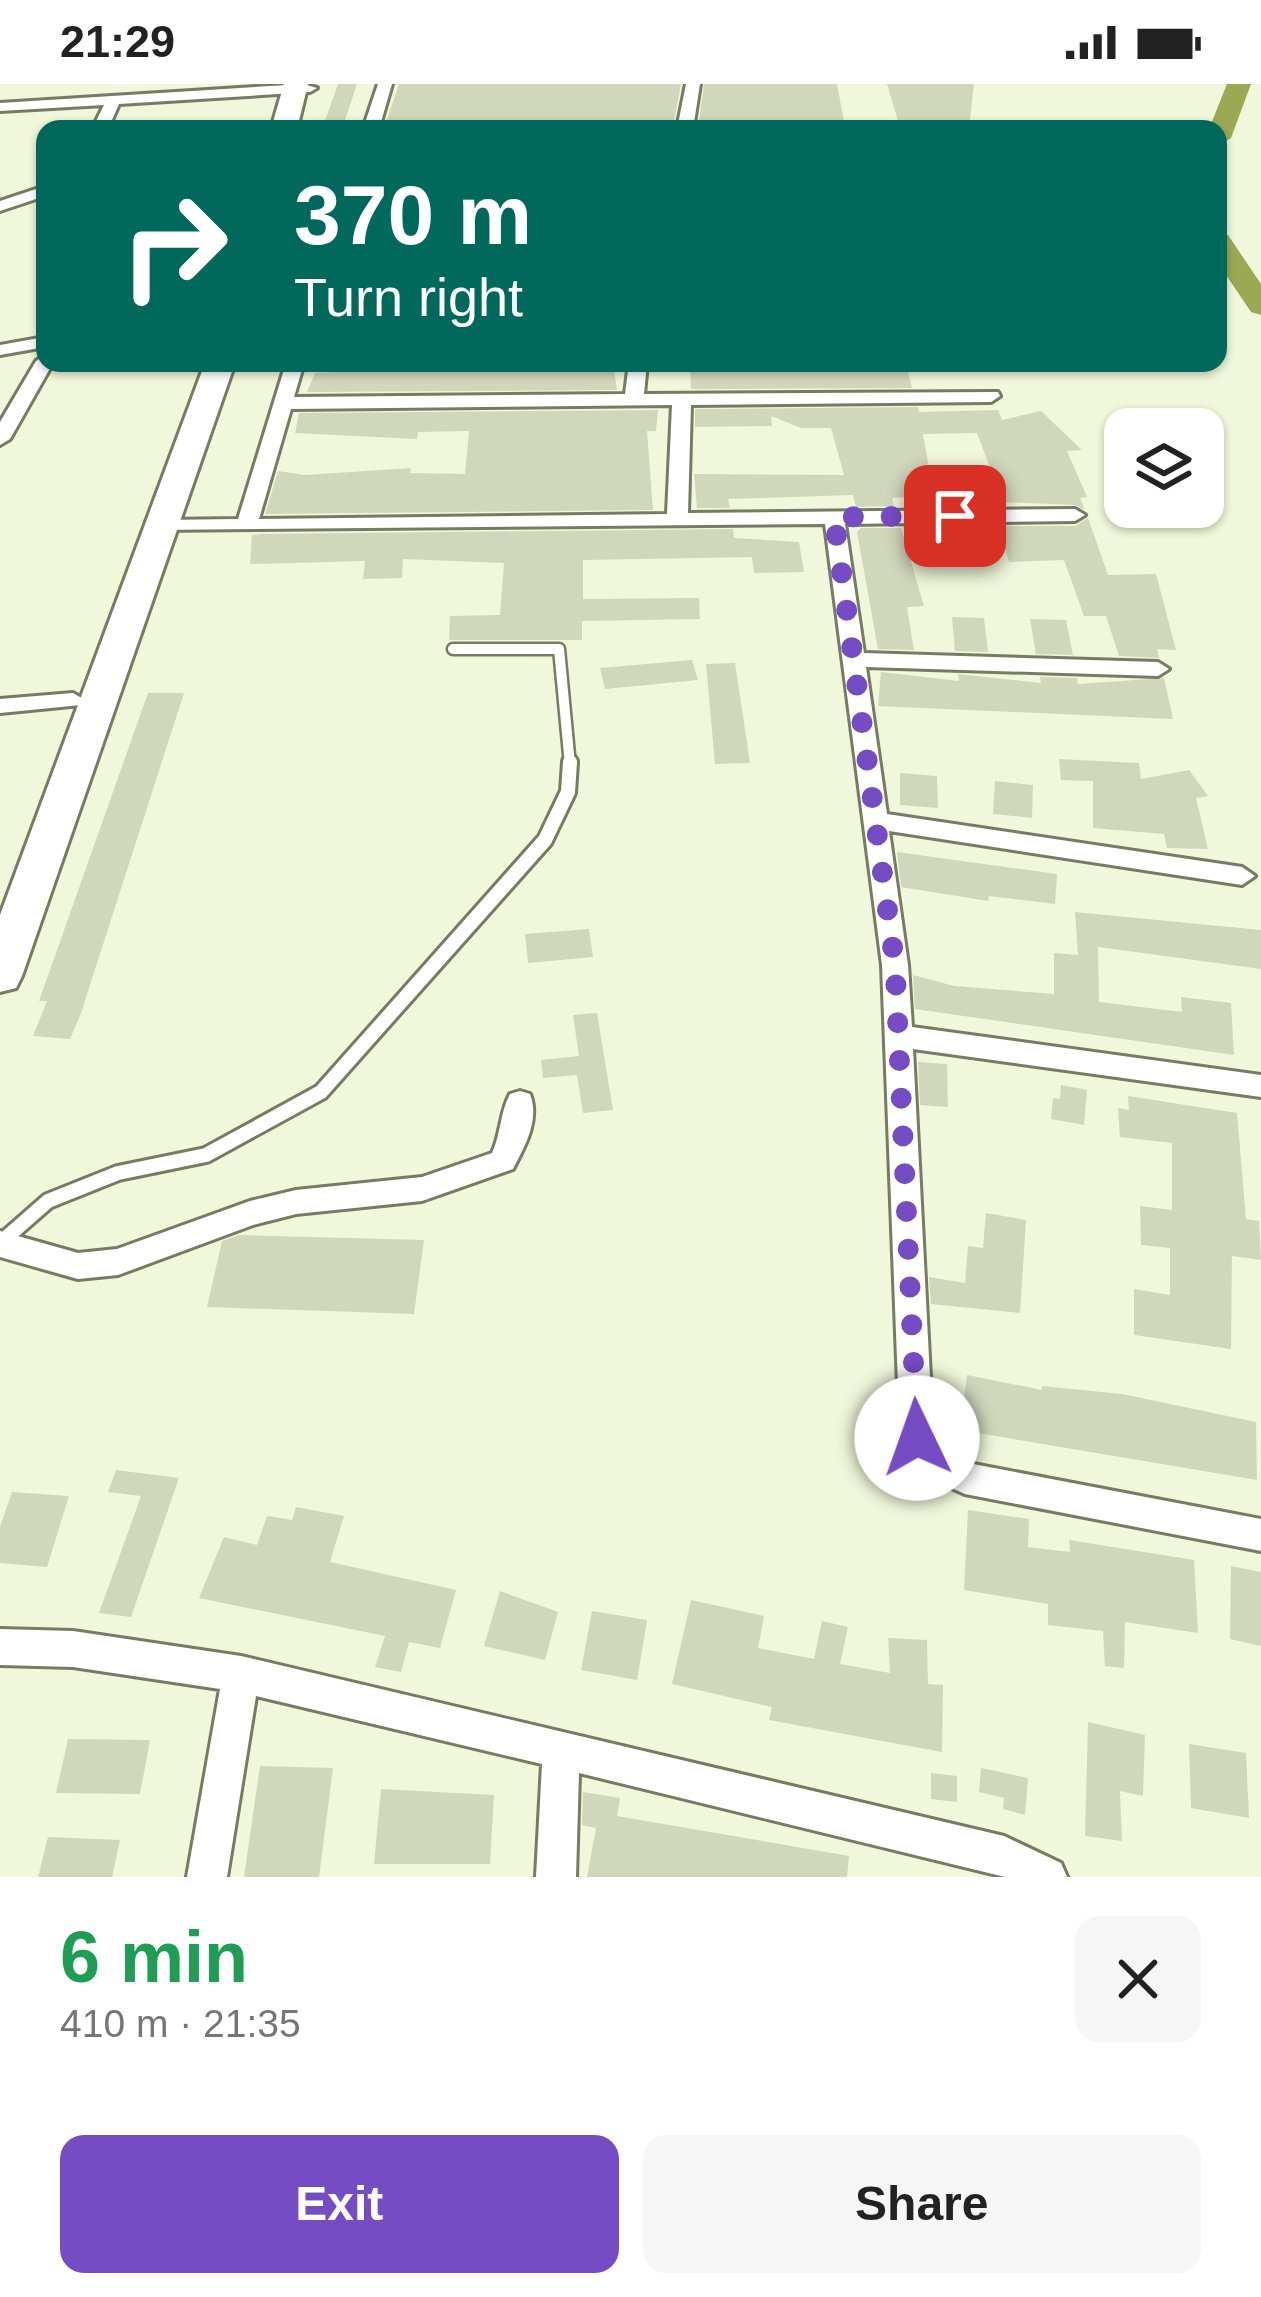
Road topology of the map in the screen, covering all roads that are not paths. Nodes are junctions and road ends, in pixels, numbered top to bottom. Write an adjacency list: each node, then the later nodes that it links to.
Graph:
1 (386, 84): 9 (street)
2 (693, 84): 10 (street)
3 (303, 86): 4 (street); 7 (main road); 8 (main road)
4 (113, 101): 5 (street); 6 (street)
5 (0, 106)
6 (104, 120)
7 (288, 120)
8 (302, 120)
9 (374, 120)
10 (687, 120)
11 (36, 194): 12 (street)
12 (0, 206)
13 (36, 344): 14 (street)
14 (0, 350)
15 (39, 372): 24 (street)
16 (196, 372): 33 (main road)
17 (217, 372): 29 (main road)
18 (292, 372): 23 (street)
19 (637, 372): 21 (street)
20 (991, 396): 22 (street)
21 (634, 398): 22 (street); 23 (street)
22 (682, 398): 27 (street)
23 (282, 403): 28 (street)
24 (0, 440)
25 (1075, 514): 26 (street)
26 (834, 517): 27 (street); 31 (street)
27 (677, 519): 28 (street)
28 (247, 524): 29 (street)
29 (162, 526): 38 (main road)
30 (453, 649): 42 (lane)
31 (853, 660): 32 (street); 35 (street)
32 (1158, 669)
33 (73, 700): 34 (street); 37 (main road)
34 (0, 706)
35 (876, 821): 36 (street); 39 (street)
36 (1242, 876)
37 (0, 893)
38 (0, 976)
39 (898, 1036): 40 (street); 43 (street)
40 (1261, 1086)
41 (520, 1102): 42 (street)
42 (0, 1244)
43 (1261, 1535)
44 (0, 1647): 45 (street)
45 (242, 1674): 46 (street); 48 (street)
46 (561, 1750): 47 (street); 49 (street)
47 (1004, 1867): 50 (street)
48 (207, 1877)
49 (556, 1877)
50 (1047, 1877)

